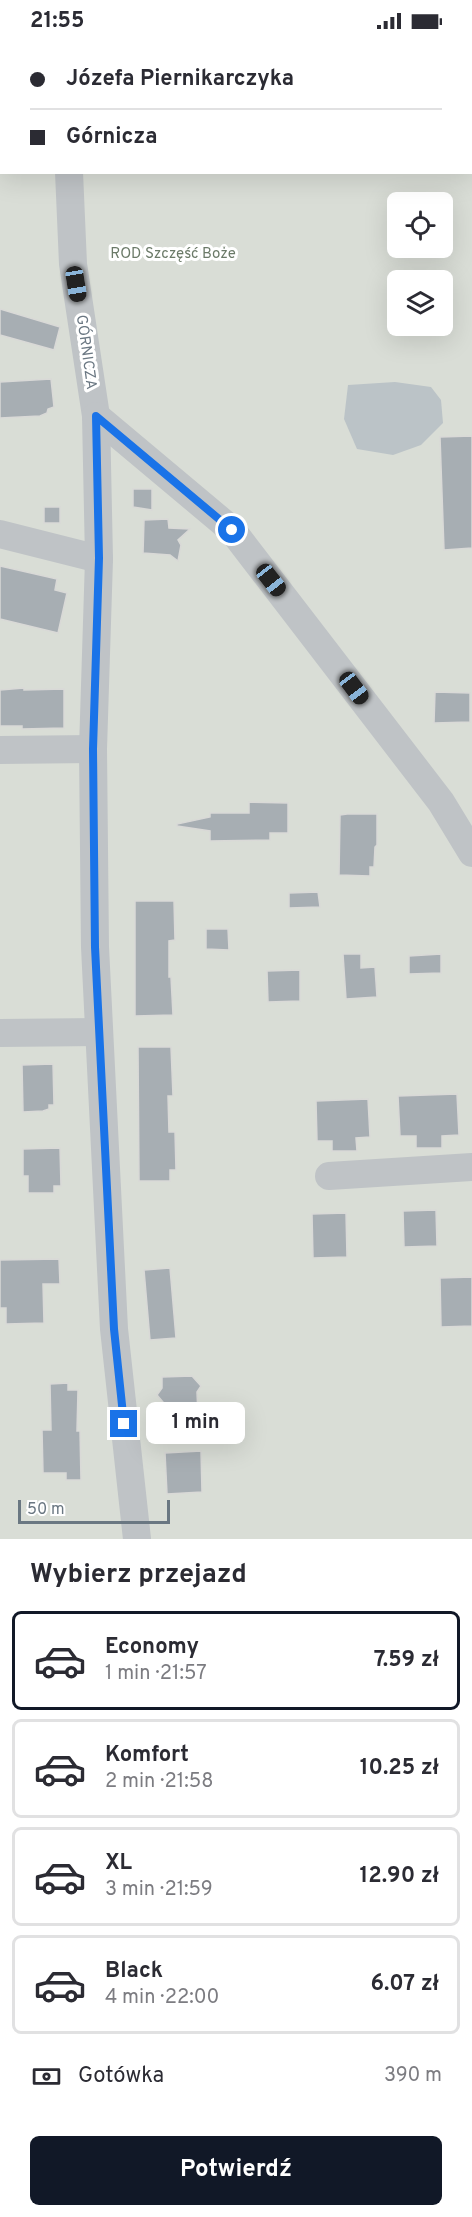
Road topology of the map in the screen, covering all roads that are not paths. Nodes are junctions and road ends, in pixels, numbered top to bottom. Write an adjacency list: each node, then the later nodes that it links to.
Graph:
1 (69, 174): 2 (street, GÓRNICZA)
2 (96, 416): 4 (street, GÓRNICZA); 7 (street)
3 (0, 534): 4 (street)
4 (99, 558): 5 (street, GÓRNICZA)
5 (93, 749): 6 (street); 8 (street, GÓRNICZA)
6 (0, 750)
7 (472, 853)
8 (99, 1032): 9 (street); 12 (street, GÓRNICZA)
9 (0, 1033)
10 (472, 1167): 11 (street)
11 (329, 1176)
12 (137, 1539)

